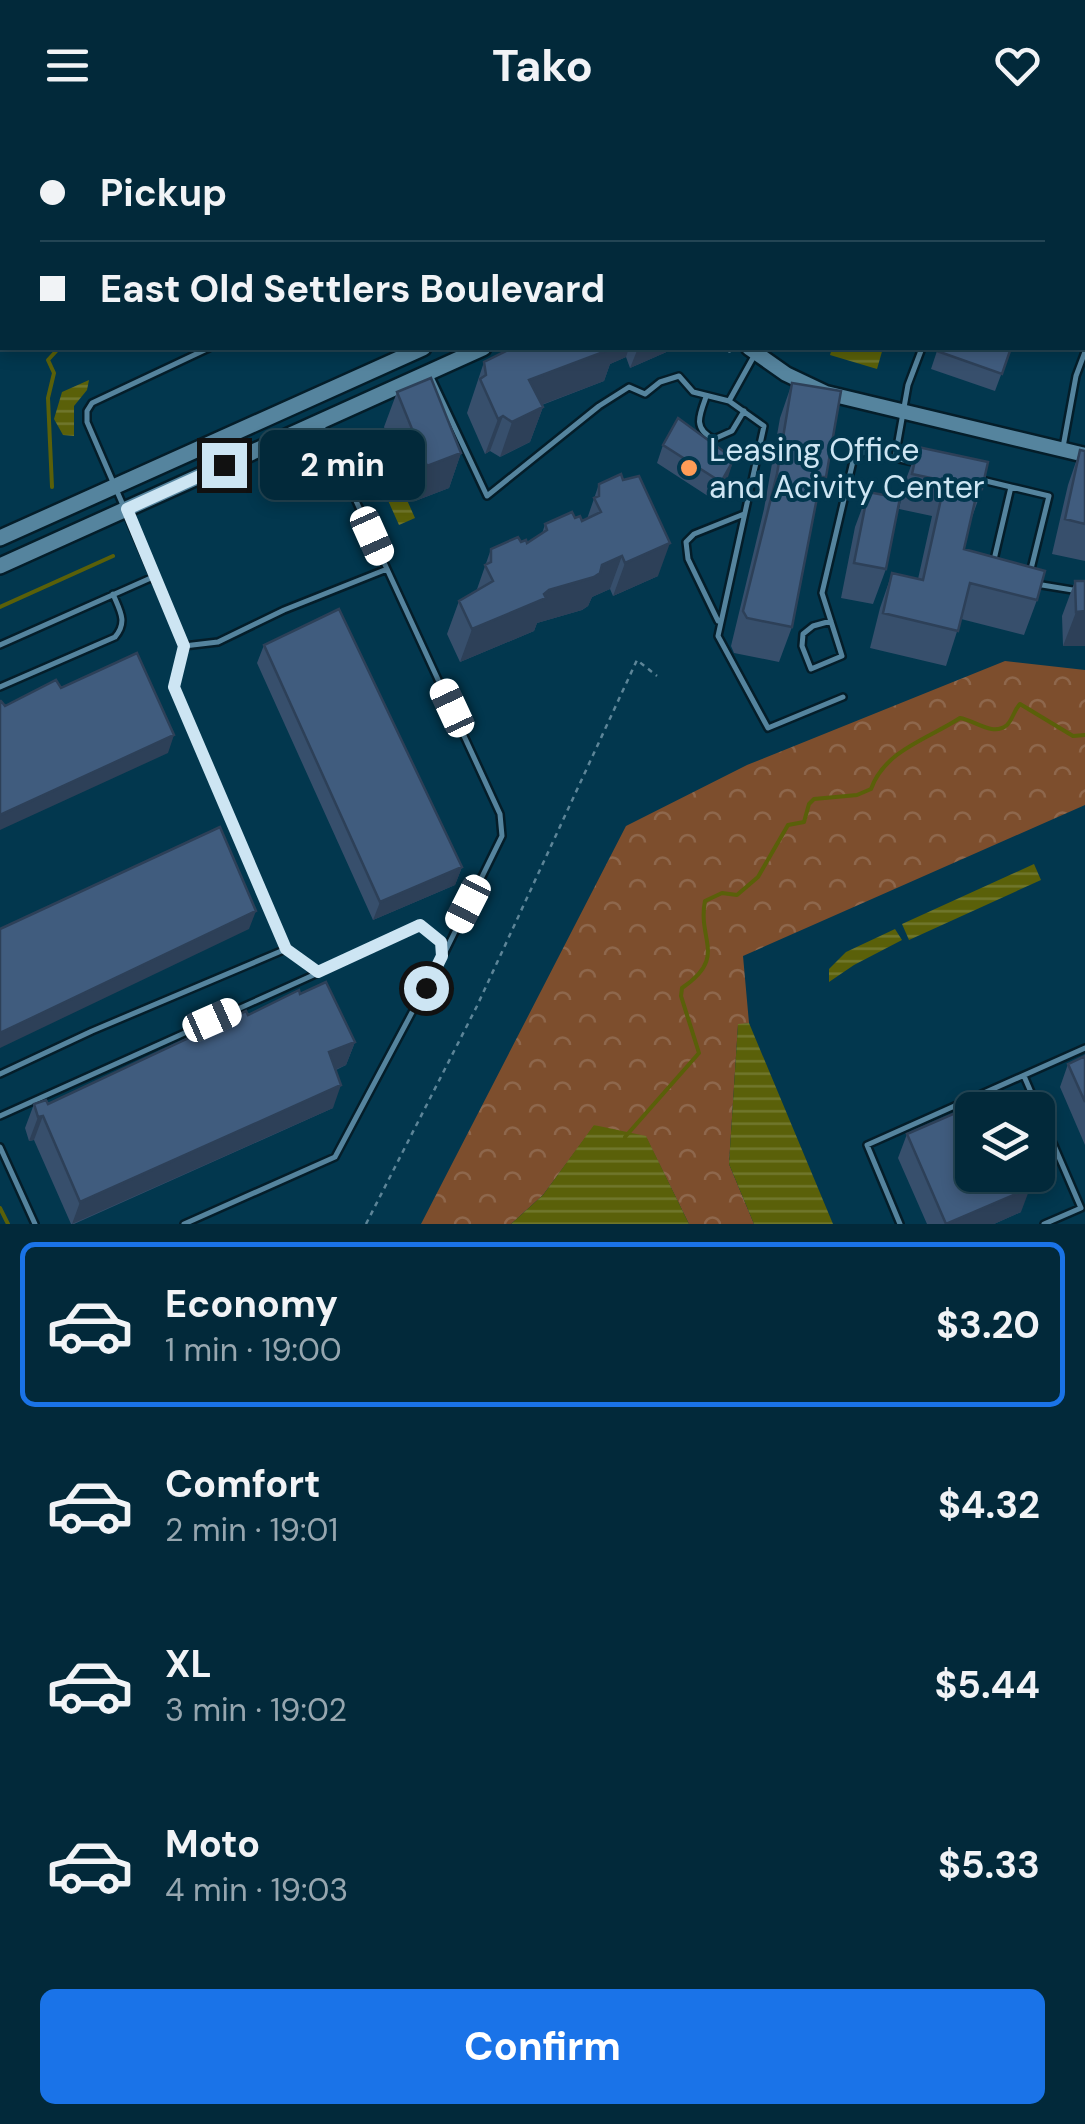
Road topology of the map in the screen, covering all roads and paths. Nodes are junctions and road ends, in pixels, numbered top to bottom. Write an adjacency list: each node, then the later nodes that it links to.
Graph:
1 (205, 350): 18 (lane)
2 (419, 350): 18 (main road)
3 (478, 350): 7 (main road)
4 (752, 350): 9 (lane); 11 (street)
5 (921, 350): 11 (lane)
6 (1085, 352): 13 (lane)
7 (429, 372): 8 (lane); 12 (main road)
8 (706, 397): 9 (lane); 10 (lane)
9 (729, 401): 10 (lane)
10 (744, 411): 21 (lane)
11 (902, 411): 13 (street); 15 (lane)
12 (320, 421): 20 (main road); 24 (lane)
13 (1062, 450): 14 (street)
14 (1085, 455)
15 (895, 458): 16 (lane); 29 (lane)
16 (934, 468)
17 (972, 477): 19 (lane)
18 (115, 486): 20 (lane); 22 (main road)
19 (1011, 487): 25 (lane); 27 (lane)
20 (127, 509): 23 (main road); 26 (lane)
21 (744, 514): 30 (lane); 30 (lane)
22 (0, 538)
23 (0, 566)
24 (387, 569): 32 (lane); 37 (lane)
25 (991, 574)
26 (153, 577): 28 (lane); 32 (lane)
27 (1085, 592)
28 (113, 594): 31 (lane); 34 (lane)
29 (831, 621): 29 (lane)
30 (720, 624): 35 (lane)
31 (0, 645)
32 (184, 646): 36 (lane)
33 (657, 676): 47 (path)
34 (0, 686)
35 (843, 698)
36 (286, 949): 38 (lane); 40 (lane)
37 (442, 956): 38 (lane); 46 (lane)
38 (318, 972): 42 (lane)
39 (1085, 1048): 41 (lane)
40 (0, 1074)
41 (1024, 1076): 44 (lane); 48 (lane)
42 (0, 1116)
43 (0, 1147): 45 (lane)
44 (1083, 1207): 49 (lane)
45 (35, 1224)
46 (184, 1224)
47 (366, 1224)
48 (900, 1224)
49 (1044, 1224)

